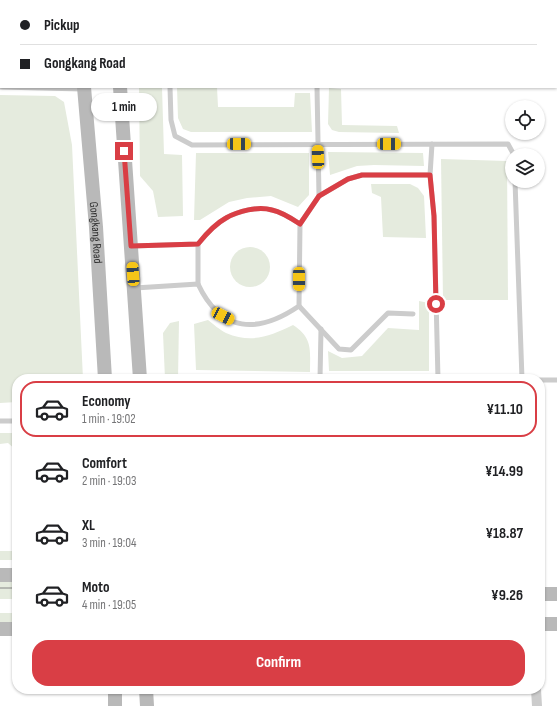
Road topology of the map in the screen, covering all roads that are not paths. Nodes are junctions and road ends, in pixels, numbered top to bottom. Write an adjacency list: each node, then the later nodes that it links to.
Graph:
1 (84, 88): 19 (main road, Gongkang Road)
2 (120, 88): 13 (main road)
3 (170, 88): 5 (lane)
4 (316, 88): 5 (lane)
5 (318, 144): 6 (lane); 10 (lane)
6 (432, 144): 7 (lane); 8 (lane)
7 (510, 148)
8 (430, 175): 10 (lane); 22 (lane)
9 (515, 188): 23 (lane)
10 (319, 196): 11 (lane)
11 (300, 224): 12 (lane); 16 (lane)
12 (198, 244): 13 (lane); 14 (lane)
13 (131, 246): 15 (main road)
14 (198, 284): 15 (lane); 16 (lane)
15 (134, 288): 20 (main road)
16 (299, 306): 18 (lane)
17 (413, 314): 18 (lane)
18 (321, 329): 21 (lane)
19 (105, 374)
20 (140, 374)
21 (320, 374)
22 (438, 374)
23 (522, 374)
24 (545, 380): 25 (lane)
25 (557, 380)
26 (0, 421): 27 (lane)
27 (12, 421)
28 (12, 575): 29 (main road)
29 (0, 576)
30 (545, 594): 31 (main road)
31 (557, 594)
32 (545, 624): 33 (main road)
33 (557, 624)
34 (0, 629): 35 (main road)
35 (12, 629)
36 (115, 694): 39 (main road)
37 (146, 694): 40 (main road)
38 (536, 694): 41 (street)
39 (115, 706)
40 (147, 706)
41 (536, 706)

